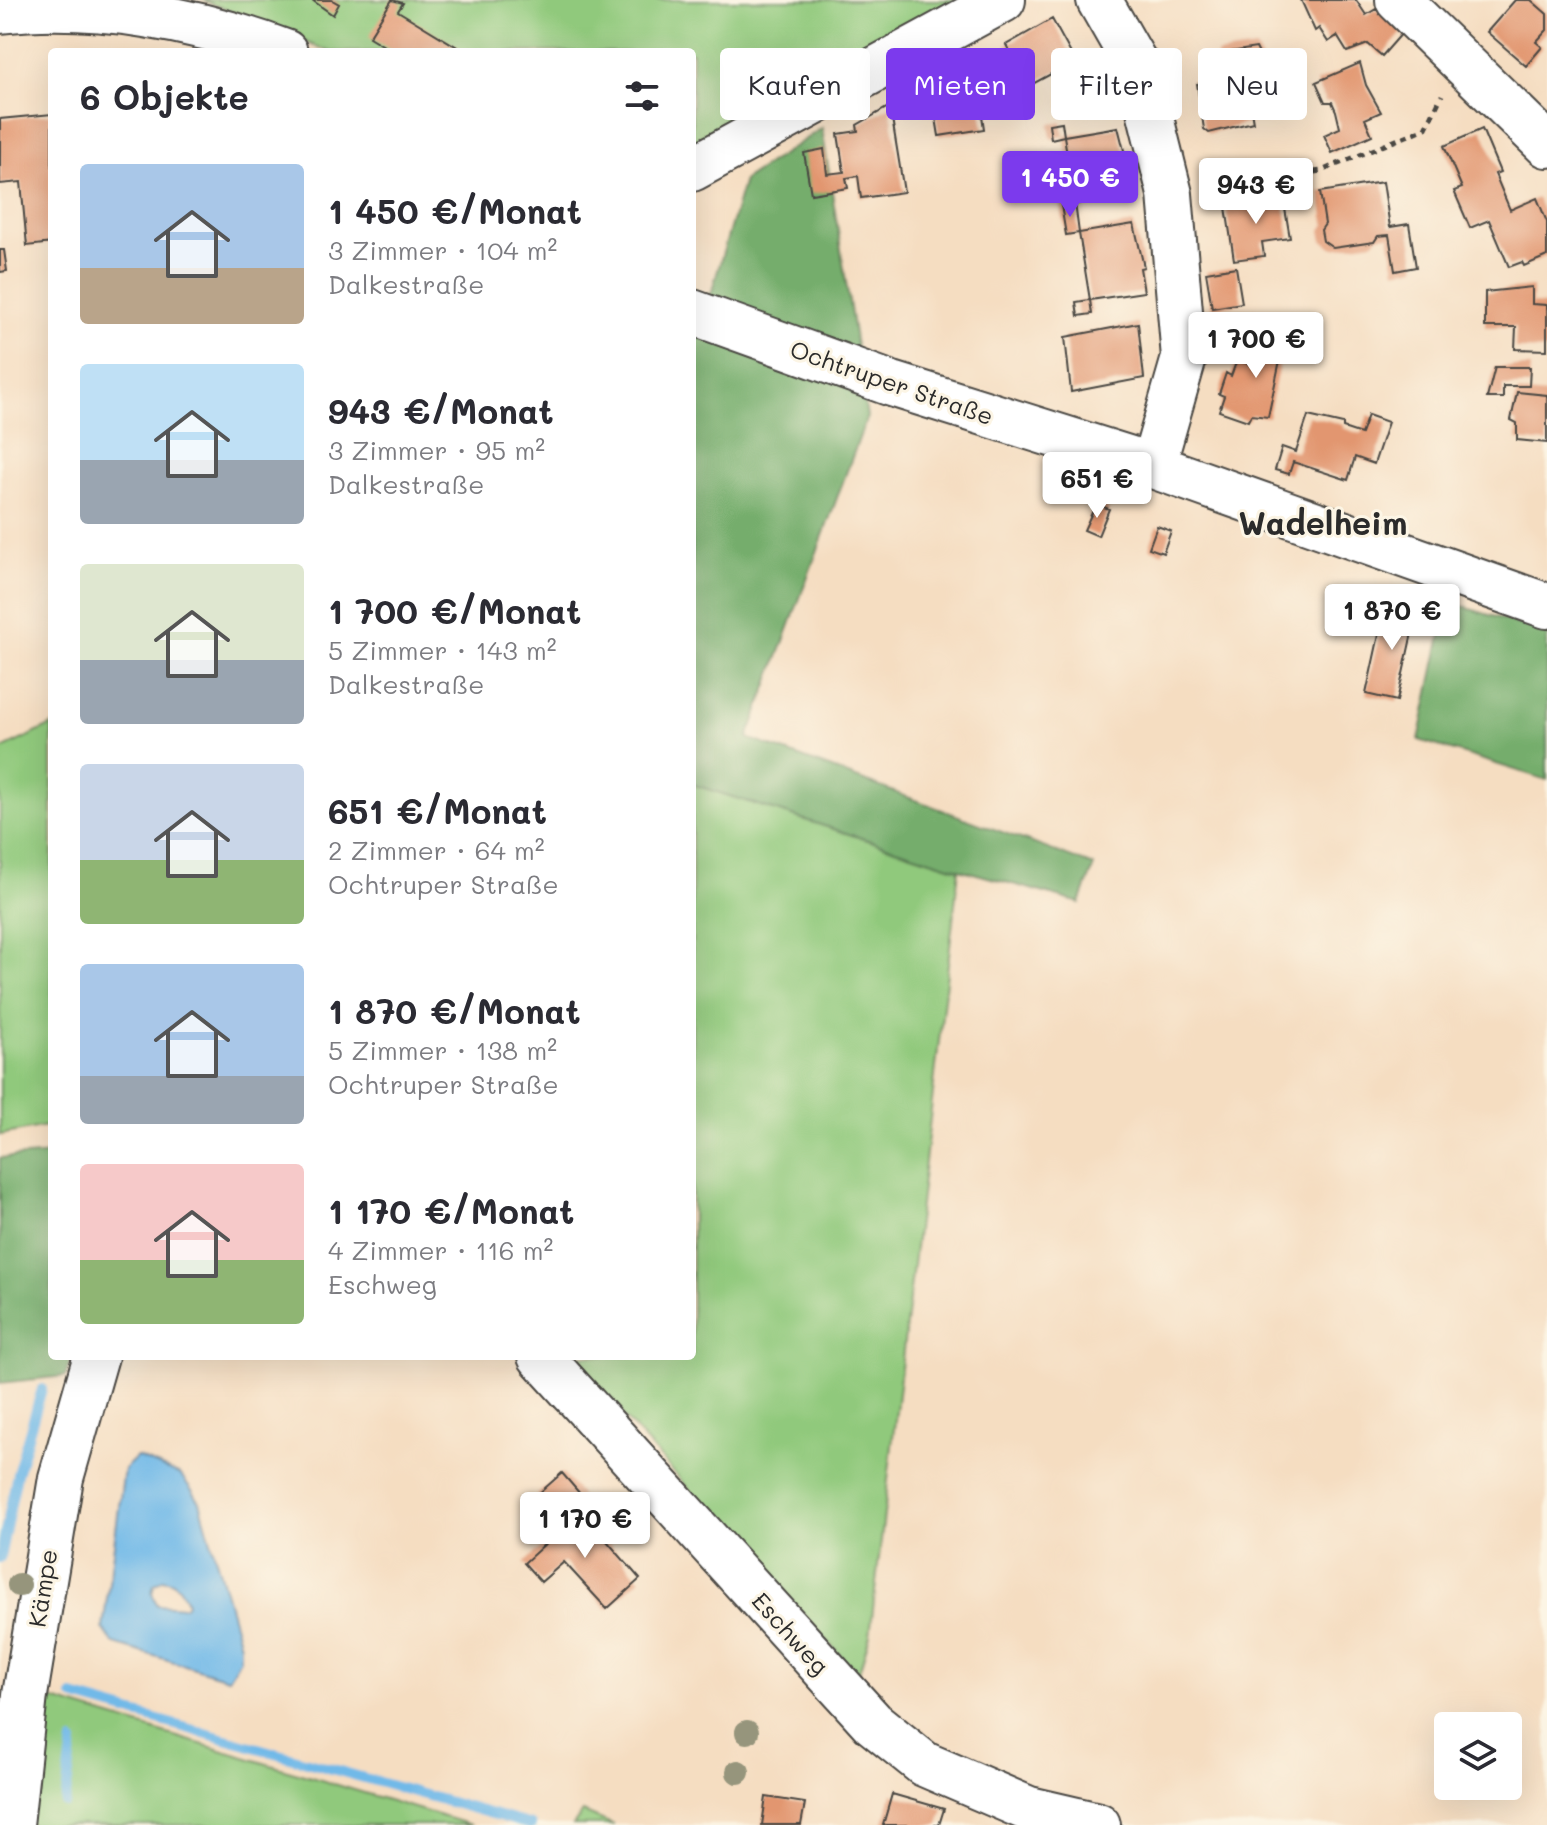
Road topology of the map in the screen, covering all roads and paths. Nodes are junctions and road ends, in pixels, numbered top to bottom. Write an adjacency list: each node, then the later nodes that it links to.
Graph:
1 (1003, 0): 8 (street)
2 (1099, 0): 9 (street)
3 (1398, 0): 6 (street)
4 (0, 11): 5 (street)
5 (272, 48)
6 (1460, 59): 7 (street); 9 (path)
7 (1547, 145)
8 (696, 167)
9 (1170, 194): 11 (street)
10 (696, 313): 11 (street, Ochtruper Straße)
11 (1153, 466): 12 (street, Ochtruper Straße)
12 (1547, 606)
13 (95, 1360): 15 (street, Kämpe)
14 (544, 1360): 16 (street, Eschweg)
15 (11, 1825)
16 (1098, 1825)

